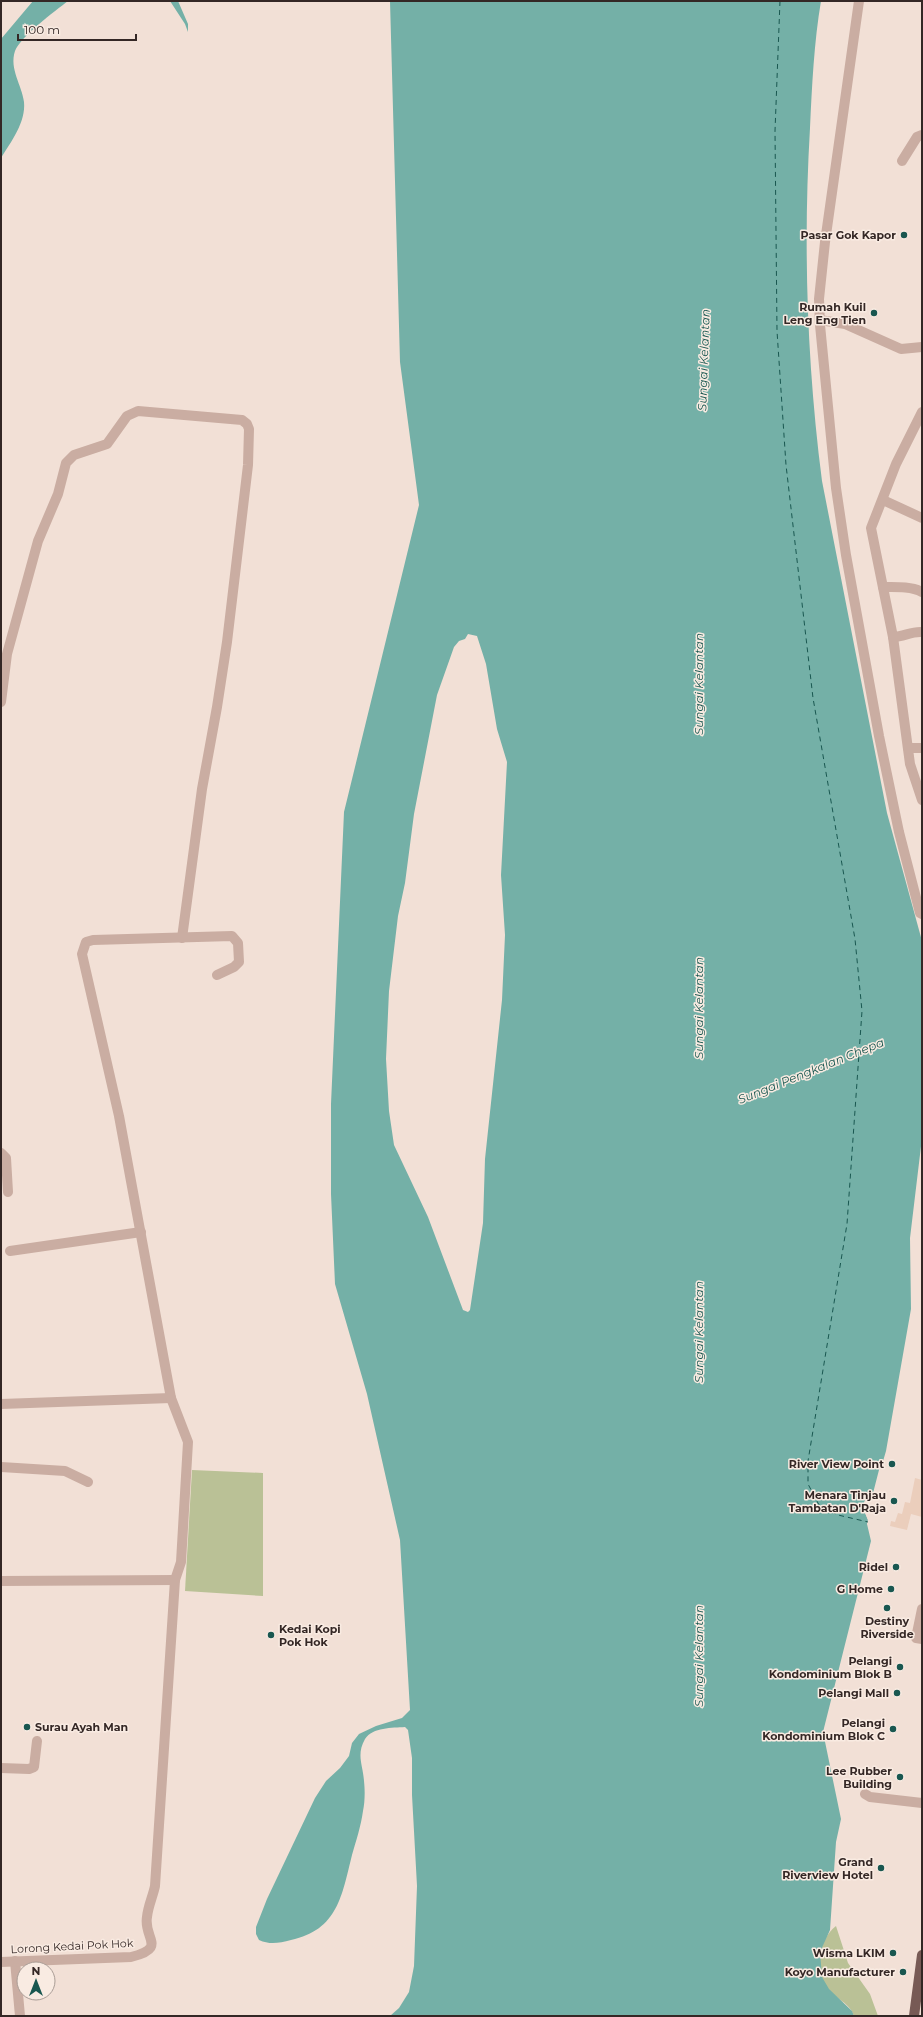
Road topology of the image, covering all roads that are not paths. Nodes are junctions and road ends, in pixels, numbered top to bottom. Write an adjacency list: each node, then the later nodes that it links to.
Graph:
1 (860, 1): 4 (street)
2 (922, 135): 3 (street)
3 (902, 161)
4 (820, 320): 5 (street); 17 (street)
5 (922, 347)
6 (922, 412): 7 (street)
7 (883, 500): 8 (street); 9 (street)
8 (922, 518)
9 (882, 588): 10 (street); 12 (street)
10 (922, 592)
11 (922, 632): 12 (street)
12 (892, 637): 14 (street)
13 (1, 702): 18 (street)
14 (908, 748): 15 (street); 16 (street)
15 (922, 748)
16 (922, 800)
17 (922, 914)
18 (182, 938): 19 (street); 22 (street)
19 (217, 975)
20 (1, 1153): 21 (street)
21 (8, 1192)
22 (141, 1232): 23 (street); 24 (street)
23 (10, 1251)
24 (171, 1398): 25 (street); 28 (street)
25 (1, 1404)
26 (1, 1467): 27 (street)
27 (88, 1482)
28 (175, 1580): 29 (street); 37 (street, Lorong Kedai Pok Hok)
29 (1, 1581)
30 (922, 1609): 31 (street)
31 (919, 1639)
32 (37, 1741): 33 (street)
33 (1, 1768)
34 (865, 1794): 35 (street)
35 (922, 1804)
36 (922, 1955): 40 (main road)
37 (15, 1961): 38 (street, Lorong Kedai Pok Hok); 39 (street)
38 (1, 1962)
39 (20, 2016)
40 (914, 2016)

